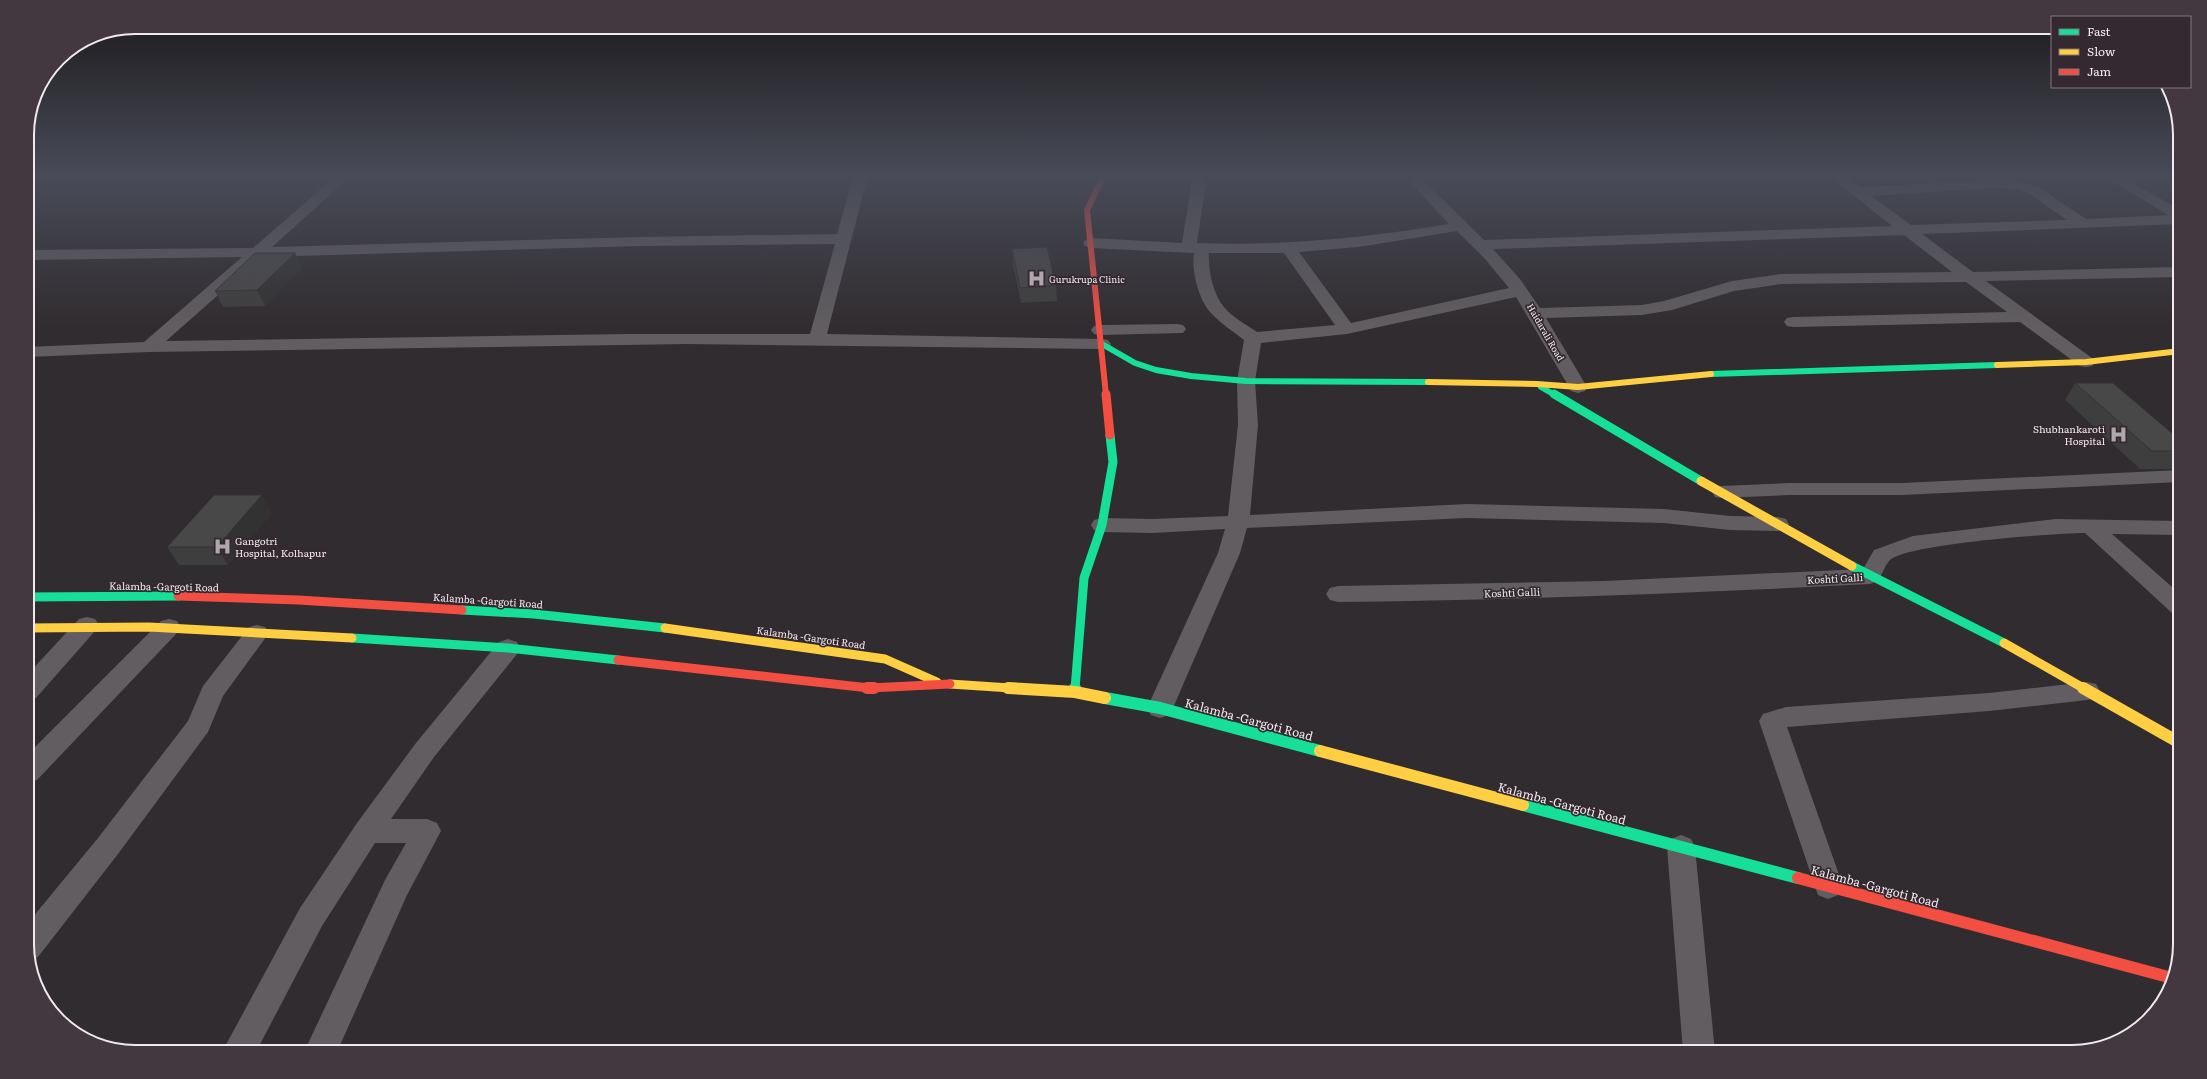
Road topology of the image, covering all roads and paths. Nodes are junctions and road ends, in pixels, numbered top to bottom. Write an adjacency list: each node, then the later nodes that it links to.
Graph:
1 (289, 225): 14 (street)
2 (848, 225): 9 (street)
3 (1089, 225): 10 (main road)
4 (1197, 225): 12 (street)
5 (1902, 225): 8 (street)
6 (2044, 225): 8 (street)
7 (1461, 226): 11 (street, Haidarali Road); 13 (street)
8 (1908, 230): 11 (street); 17 (street)
9 (844, 239): 14 (street); 26 (street)
10 (1091, 243): 12 (street); 24 (main road)
11 (1481, 245): 18 (street, Haidarali Road)
12 (1196, 248): 13 (street); 25 (street)
13 (1288, 248): 23 (street)
14 (257, 253): 15 (street); 27 (street)
15 (34, 256)
16 (2173, 272): 17 (street)
17 (1968, 277): 19 (street); 20 (street)
18 (1520, 291): 19 (street, Haidarali Road); 23 (street)
19 (1534, 313): 33 (street, Haidarali Road)
20 (2024, 317): 21 (street); 30 (street)
21 (1792, 322)
22 (1177, 329): 24 (street)
23 (1347, 329): 25 (street)
24 (1101, 337): 26 (street); 31 (main road); 38 (main road)
25 (1253, 338): 31 (street)
26 (817, 340): 27 (street)
27 (149, 347): 28 (street)
28 (34, 352)
29 (2173, 352): 30 (main road)
30 (2086, 362): 33 (main road)
31 (1246, 381): 32 (main road); 36 (street)
32 (1537, 384): 33 (main road); 35 (main road)
33 (1578, 387)
34 (2173, 476): 35 (street)
35 (1722, 492): 37 (main road)
36 (1238, 523): 37 (street); 38 (street); 54 (street)
37 (1778, 524): 41 (main road)
38 (1102, 525): 53 (main road)
39 (2091, 527): 40 (street, Koshti Galli); 41 (street, Koshti Galli); 44 (street)
40 (2173, 528)
41 (1870, 576): 42 (street, Koshti Galli); 52 (main road)
42 (1338, 594)
43 (34, 597): 51 (main road, Kalamba -Gargoti Road)
44 (2173, 601)
45 (87, 625): 46 (main road, Kalamba -Gargoti Road); 47 (main road, Kalamba -Gargoti Road); 50 (street)
46 (169, 627): 48 (main road, Kalamba -Gargoti Road); 56 (street)
47 (34, 628)
48 (257, 633): 49 (main road, Kalamba -Gargoti Road); 60 (street)
49 (508, 648): 51 (main road, Kalamba -Gargoti Road); 57 (street)
50 (34, 683)
51 (940, 683): 53 (main road, Kalamba -Gargoti Road)
52 (2087, 691): 55 (main road); 59 (street)
53 (1075, 692): 54 (main road, Kalamba -Gargoti Road)
54 (1160, 708): 58 (main road, Kalamba -Gargoti Road)
55 (2173, 739)
56 (34, 765)
57 (367, 831): 62 (street); 63 (street)
58 (1681, 847): 59 (main road, Kalamba -Gargoti Road); 64 (street)
59 (1828, 886): 61 (main road, Kalamba -Gargoti Road)
60 (34, 938)
61 (2167, 977)
62 (242, 1045)
63 (323, 1045)
64 (1698, 1045)

